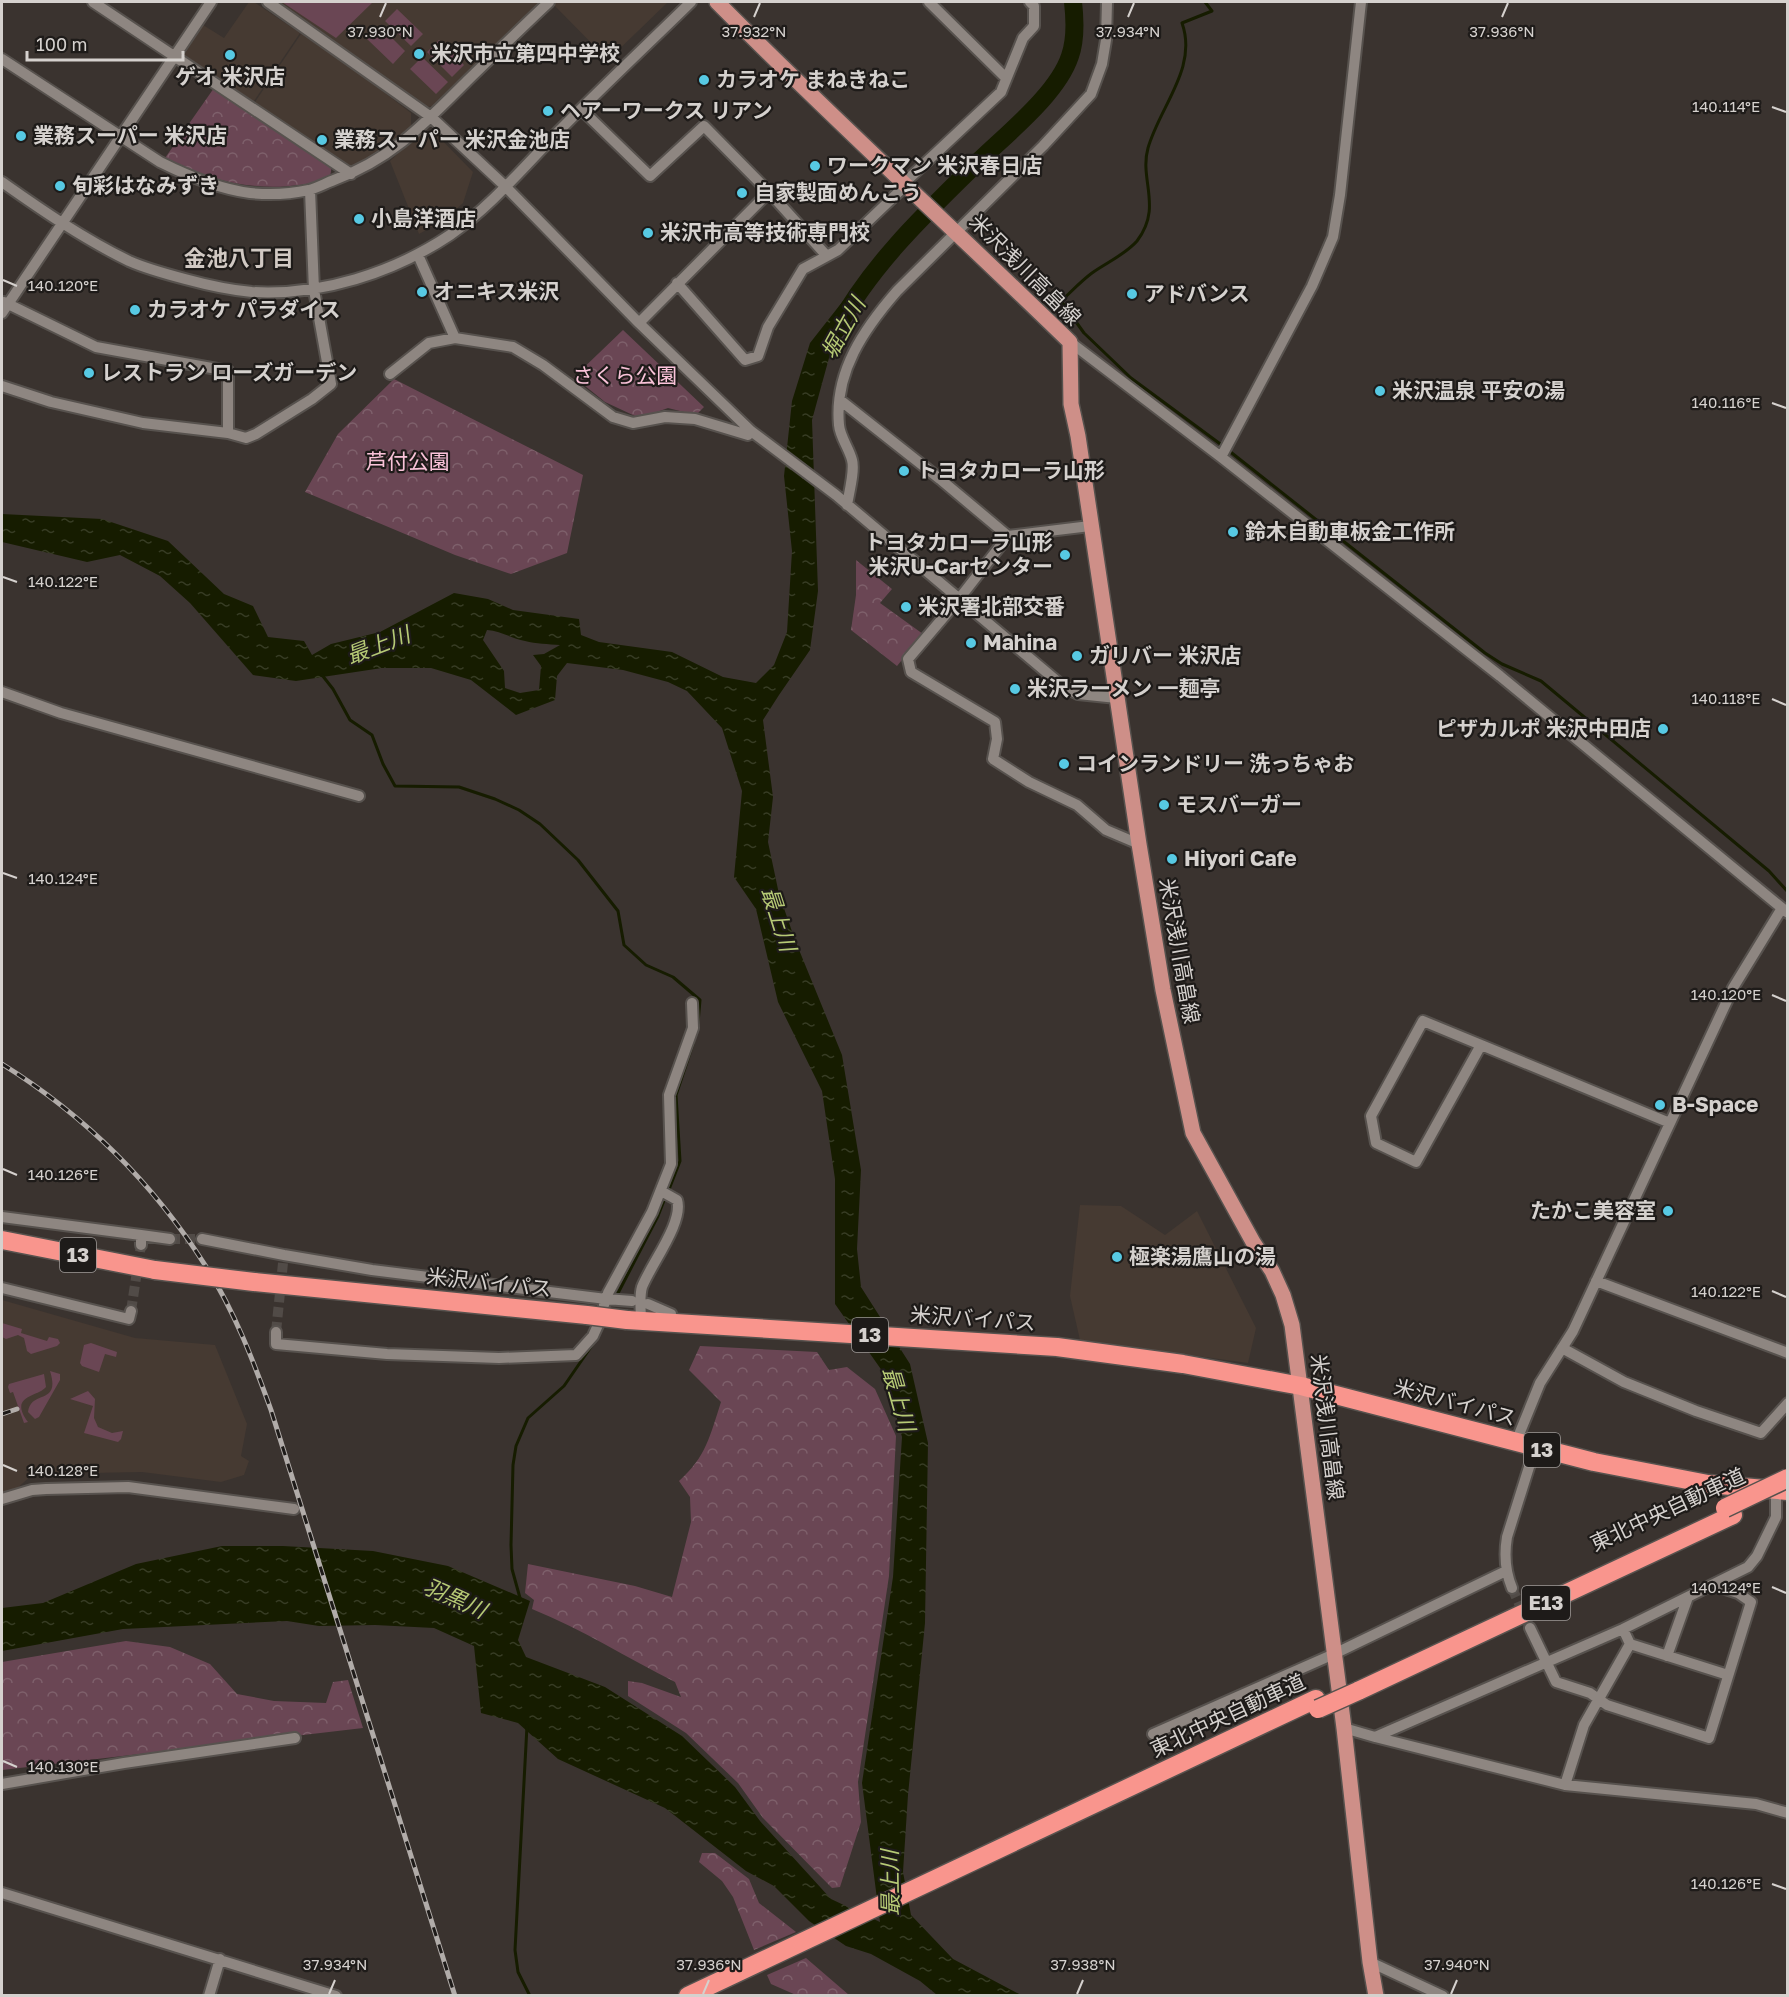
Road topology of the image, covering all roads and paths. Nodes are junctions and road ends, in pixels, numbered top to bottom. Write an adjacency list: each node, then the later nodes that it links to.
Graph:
1 (93, 2): 11 (street)
2 (211, 2): 11 (street)
3 (268, 2): 15 (street)
4 (549, 2): 15 (street)
5 (691, 2): 14 (street)
6 (717, 2): 19 (main road, 米沢浅川高畠線)
7 (1030, 2): 13 (street)
8 (1107, 2): 24 (street)
9 (1360, 2): 38 (street)
10 (935, 3): 13 (street)
11 (175, 56): 16 (street); 17 (street)
12 (2, 59): 16 (street)
13 (1006, 78): 19 (street)
14 (581, 109): 20 (street); 22 (street)
15 (431, 117): 17 (street); 20 (street)
16 (120, 137): 21 (street); 23 (street)
17 (351, 174): 21 (street)
18 (2, 182): 23 (street)
19 (904, 184): 24 (main road, 米沢浅川高畠線); 26 (street)
20 (505, 186): 25 (street); 30 (street)
21 (310, 190): 28 (street)
22 (769, 192): 26 (street); 27 (street)
23 (62, 224): 28 (street); 29 (street)
24 (953, 228): 32 (main road, 米沢浅川高畠線); 35 (street)
25 (418, 255): 28 (street); 31 (street)
26 (826, 255): 27 (street)
27 (677, 283): 30 (street)
28 (314, 290): 37 (street)
29 (4, 306): 37 (street)
30 (639, 323): 36 (street)
31 (455, 338): 33 (street); 36 (street)
32 (1070, 342): 38 (street); 40 (main road, 米沢浅川高畠線)
33 (390, 374)
34 (2, 386): 37 (street)
35 (840, 400): 39 (street); 41 (street)
36 (751, 431): 39 (street)
37 (228, 433)
38 (1221, 457): 47 (street)
39 (847, 505): 42 (street)
40 (1090, 526): 41 (street); 44 (main road, 米沢浅川高畠線)
41 (1008, 536): 42 (street)
42 (959, 599): 44 (street); 46 (street)
43 (2, 692): 45 (street)
44 (1117, 698): 46 (main road, 米沢浅川高畠線)
45 (359, 796)
46 (1139, 844): 66 (main road, 米沢浅川高畠線)
47 (1785, 910): 50 (street)
48 (692, 1003): 51 (street)
49 (1481, 1045): 49 (street); 50 (street)
50 (1670, 1123): 56 (street)
51 (666, 1193): 58 (street); 61 (street)
52 (2, 1217): 53 (street)
53 (170, 1239)
54 (202, 1239): 58 (street)
55 (2, 1240): 62 (highway, 米沢バイパス / 13, bridge)
56 (1596, 1281): 64 (street); 65 (street)
57 (2, 1288): 60 (street)
58 (609, 1299): 59 (street); 62 (street)
59 (629, 1301)
60 (130, 1311)
61 (639, 1315): 62 (highway, 米沢バイパス / 13, bridge); 66 (highway, 米沢バイパス / 13)
62 (596, 1317): 63 (street)
63 (276, 1332)
64 (1562, 1348): 67 (street); 68 (street)
65 (1788, 1353)
66 (1301, 1386): 68 (highway, 米沢バイパス / 13); 80 (main road, 米沢浅川高畠線)
67 (1788, 1403)
68 (1516, 1442): 69 (highway, 米沢バイパス / 13)
69 (1535, 1448): 70 (highway, 米沢バイパス / 13); 73 (street)
70 (1785, 1487): 74 (street); 92 (highway, 東北中央自動車道 / E13, bridge)
71 (2, 1499): 72 (street)
72 (294, 1509)
73 (1506, 1571): 75 (street); 80 (street)
74 (1713, 1585): 76 (street); 83 (street)
75 (1512, 1588)
76 (1688, 1597): 78 (street); 81 (street)
77 (1530, 1628): 82 (street)
78 (1623, 1629): 79 (street); 82 (street)
79 (1630, 1644): 81 (street); 84 (street)
80 (1334, 1654): 85 (main road, 米沢浅川高畠線); 86 (street)
81 (1667, 1656): 83 (street)
82 (1546, 1662): 84 (street); 87 (street)
83 (1728, 1674): 84 (street)
84 (1599, 1699): 90 (street)
85 (1344, 1728): 87 (street); 95 (main road, 米沢浅川高畠線)
86 (1153, 1734)
87 (1375, 1737): 90 (street)
88 (295, 1738): 89 (street)
89 (2, 1784)
90 (1565, 1785): 91 (street)
91 (1788, 1813)
92 (1059, 1825): 98 (highway, 東北中央自動車道 / E13); 99 (highway, 東北中央自動車道 / E13)
93 (2, 1893): 94 (street)
94 (220, 1959): 96 (street); 97 (street)
95 (1370, 1962): 100 (main road, 米沢浅川高畠線); 101 (street)
96 (209, 1995)
97 (336, 1995)
98 (688, 1995)
99 (706, 1995)
100 (1376, 1995)
101 (1443, 1995)

